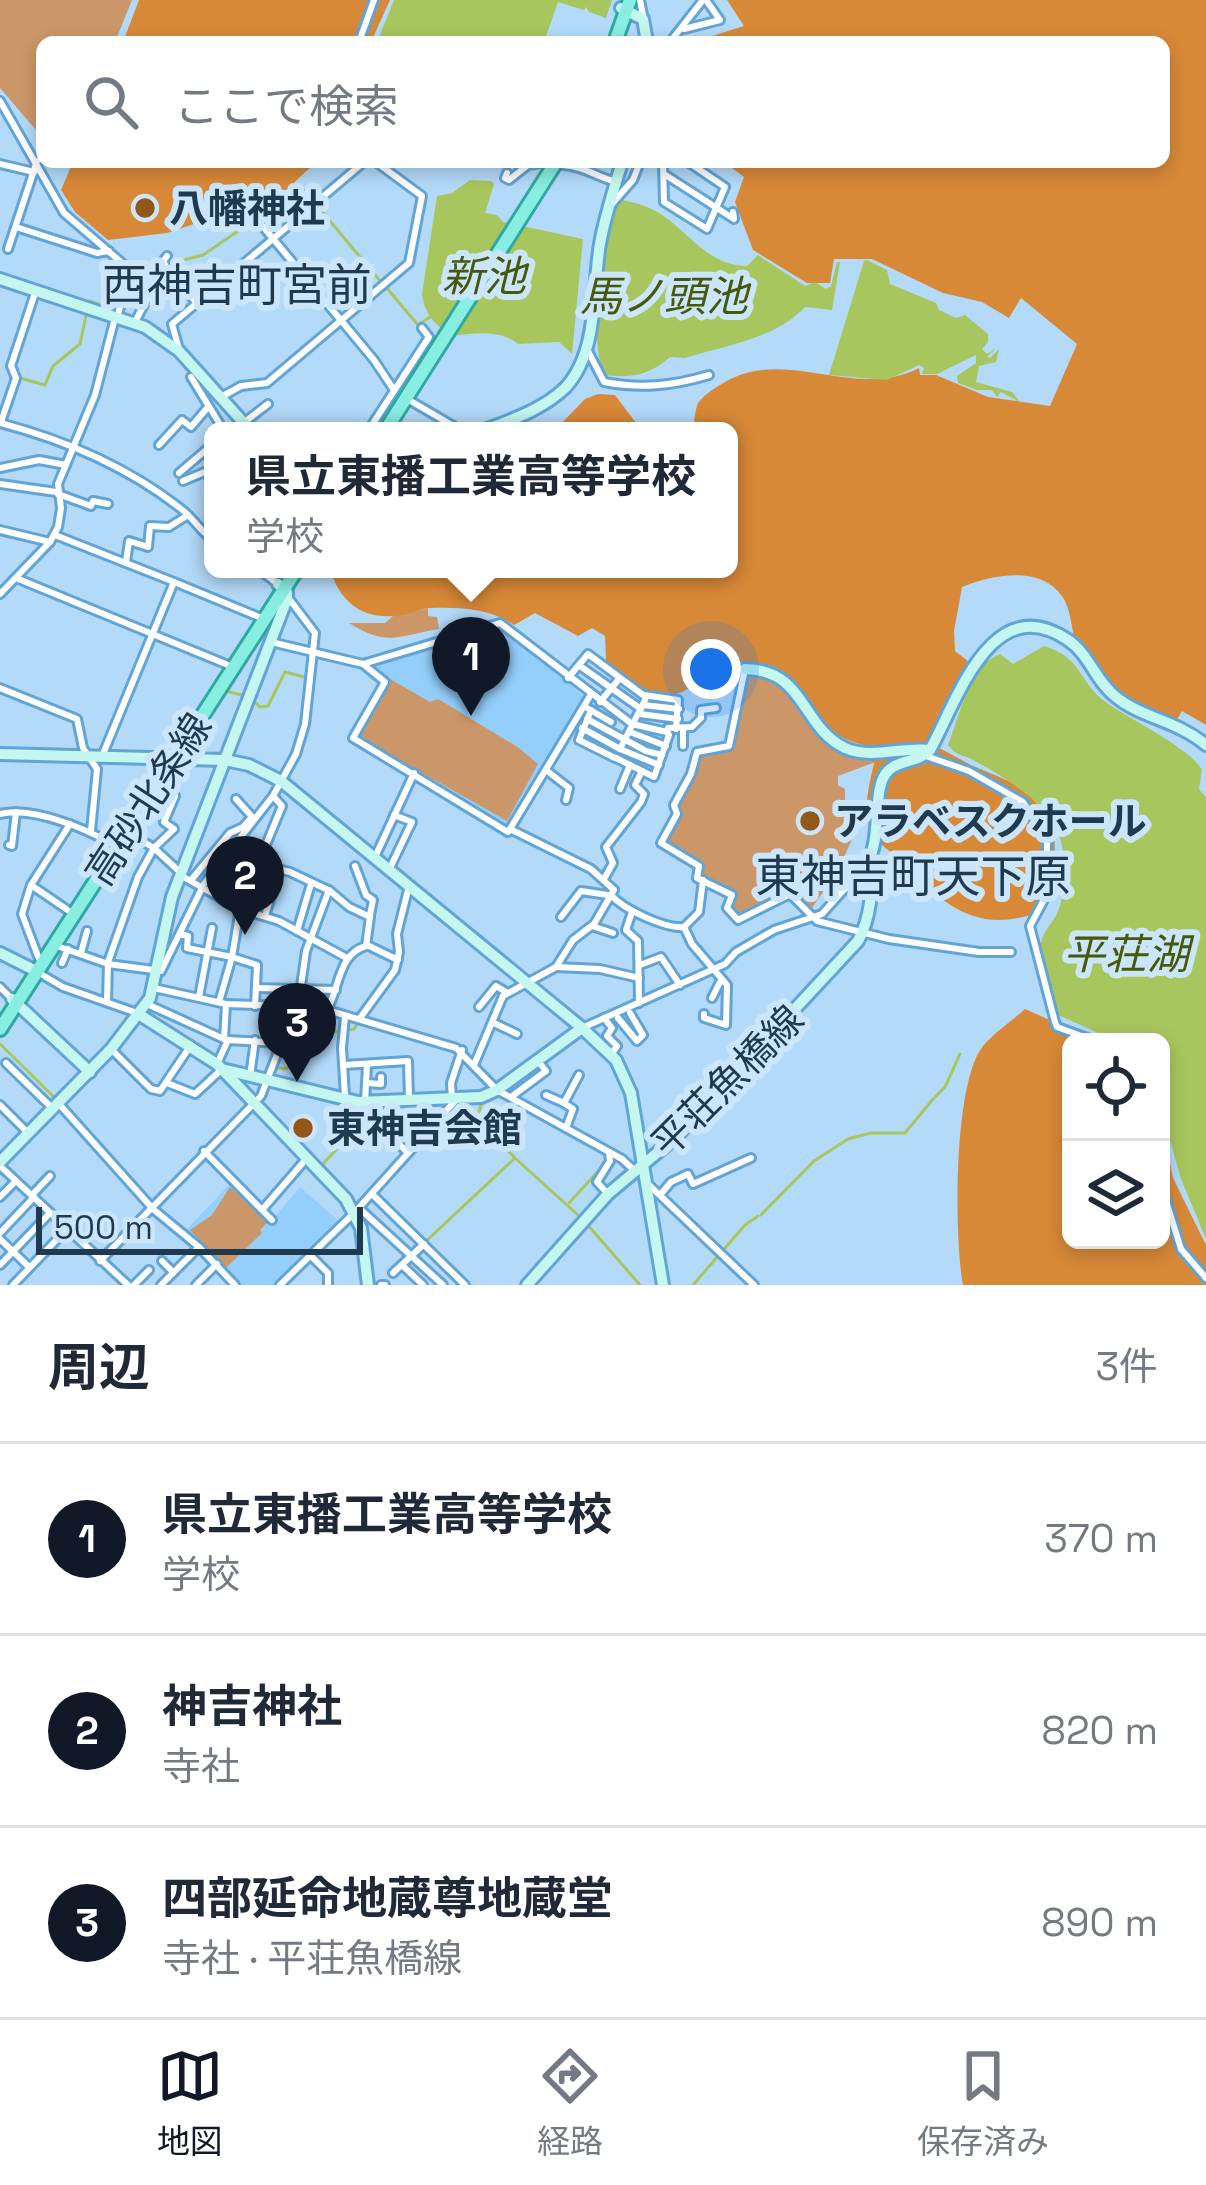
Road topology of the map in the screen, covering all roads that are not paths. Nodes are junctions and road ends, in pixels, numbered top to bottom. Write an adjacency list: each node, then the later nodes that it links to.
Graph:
1 (374, 0): 7 (street)
2 (640, 0): 5 (street)
3 (705, 0): 6 (street); 6 (street)
4 (625, 4): 5 (street); 8 (main road)
5 (644, 21): 9 (street)
6 (684, 29): 10 (street)
7 (361, 36)
8 (614, 36)
9 (646, 36)
10 (676, 36)
11 (0, 101): 12 (street)
12 (36, 158)
13 (0, 164): 25 (street)
14 (36, 166): 25 (street)
15 (42, 168): 36 (street)
16 (357, 168): 34 (street)
17 (384, 168): 43 (street)
18 (525, 168): 26 (street)
19 (550, 168): 46 (main road)
20 (585, 168): 28 (street)
21 (620, 168): 28 (street)
22 (637, 168): 29 (street)
23 (664, 168): 27 (street)
24 (697, 168): 30 (street)
25 (34, 172): 33 (street)
26 (507, 173)
27 (664, 174): 30 (street); 30 (street)
28 (616, 182): 29 (street)
29 (608, 208): 47 (street)
30 (717, 208): 31 (street)
31 (734, 212)
32 (256, 220): 34 (street)
33 (16, 227): 35 (street); 36 (street)
34 (272, 240): 41 (street); 43 (street)
35 (8, 249)
36 (110, 250): 42 (street)
37 (164, 258): 38 (street)
38 (169, 272): 41 (street); 44 (street)
39 (0, 279): 40 (street)
40 (36, 290): 42 (street); 50 (street)
41 (197, 303): 48 (street)
42 (117, 315): 44 (street); 68 (street)
43 (340, 321): 54 (street); 55 (street)
44 (135, 322): 48 (street)
45 (422, 328): 54 (street)
46 (441, 336): 54 (main road); 63 (main road)
47 (587, 349): 51 (street); 65 (street)
48 (179, 351): 55 (street)
49 (0, 371): 50 (street)
50 (14, 373): 53 (street)
51 (709, 375)
52 (191, 377): 57 (street)
53 (6, 394): 66 (street)
54 (400, 394): 61 (street); 62 (main road); 64 (street)
55 (221, 398): 59 (street)
56 (268, 404): 60 (street)
57 (208, 407): 58 (street); 67 (street)
58 (228, 422)
59 (234, 422)
60 (246, 422)
61 (376, 422)
62 (386, 422)
63 (387, 422)
64 (447, 422)
65 (504, 422)
66 (0, 423): 68 (street)
67 (159, 445)
68 (73, 446): 70 (street); 76 (street)
69 (204, 453): 72 (street)
70 (66, 465): 71 (street); 74 (street)
71 (0, 467)
72 (204, 471)
73 (0, 484): 74 (street)
74 (58, 493): 75 (street); 79 (street)
75 (108, 504)
76 (188, 514): 78 (street); 80 (street)
77 (0, 530): 79 (street)
78 (204, 533)
79 (53, 538): 80 (street); 81 (street)
80 (125, 562): 84 (street)
81 (16, 578): 85 (street); 88 (street)
82 (269, 578): 86 (street)
83 (289, 578): 86 (main road, 高砂北条線)
84 (174, 582): 87 (street); 88 (street)
85 (2, 589)
86 (284, 591): 87 (main road, 高砂北条線); 89 (street); 90 (street); 120 (main road, 高砂北条線)
87 (259, 616): 91 (main road, 高砂北条線)
88 (153, 633): 91 (street); 119 (street)
89 (271, 642): 90 (street); 121 (street)
90 (314, 652): 92 (street); 127 (street)
91 (228, 664): 120 (main road, 高砂北条線)
92 (363, 664): 95 (street); 126 (street)
93 (579, 665): 95 (street); 96 (street); 98 (street)
94 (745, 669): 118 (street); 156 (street)
95 (568, 678): 99 (street)
96 (619, 679): 98 (street); 101 (street)
97 (0, 688): 119 (street)
98 (610, 690): 100 (street); 101 (street)
99 (590, 696): 100 (street); 103 (street)
100 (600, 702): 104 (street)
101 (642, 706): 107 (street); 107 (street); 109 (street)
102 (716, 708): 107 (street)
103 (587, 711): 105 (street); 106 (street)
104 (615, 712): 106 (street); 109 (street)
105 (578, 725): 112 (street); 124 (street)
106 (609, 726): 109 (street); 112 (street)
107 (679, 726): 110 (street); 114 (street)
108 (650, 730): 109 (street); 110 (street); 111 (street)
109 (628, 732): 111 (street); 115 (street); 116 (street)
110 (667, 732): 115 (street)
111 (646, 740): 115 (street)
112 (600, 744): 116 (street)
113 (1206, 745): 118 (street)
114 (683, 746)
115 (664, 750): 123 (street)
116 (618, 753): 122 (street); 123 (street)
117 (0, 754): 119 (street, 平荘魚橋線)
118 (920, 754): 150 (street); 227 (street)
119 (96, 757): 120 (street, 平荘魚橋線); 142 (street)
120 (170, 759): 121 (street, 平荘魚橋線); 128 (main road, 高砂北条線); 144 (main road, 高砂北条線)
121 (225, 760): 127 (street, 平荘魚橋線); 154 (street)
122 (630, 765): 125 (street); 129 (street)
123 (659, 765): 125 (street)
124 (546, 770): 134 (street); 141 (street)
125 (642, 772): 135 (street)
126 (413, 773): 138 (street); 141 (street)
127 (281, 781): 131 (street); 149 (street, 平荘魚橋線)
128 (160, 782): 143 (main road, 高砂北条線); 146 (street)
129 (620, 789)
130 (630, 795): 135 (street)
131 (273, 796): 139 (street); 152 (street)
132 (0, 799): 137 (street)
133 (236, 800): 139 (street)
134 (566, 800)
135 (641, 802): 155 (street)
136 (16, 812): 137 (street); 140 (street); 145 (street)
137 (1, 814)
138 (394, 815): 147 (street); 149 (street)
139 (253, 818): 154 (street); 160 (street)
140 (70, 824): 142 (street); 158 (street)
141 (510, 829): 155 (street)
142 (91, 831): 144 (street)
143 (128, 832): 146 (street); 182 (main road, 高砂北条線)
144 (112, 844): 166 (main road, 高砂北条線)
145 (8, 845)
146 (154, 848): 154 (street); 191 (street)
147 (397, 854): 148 (street); 153 (street)
148 (406, 858)
149 (374, 859): 153 (street, 平荘魚橋線)
150 (867, 863): 171 (street); 176 (street)
151 (356, 866): 170 (street)
152 (279, 870): 157 (street); 161 (street)
153 (389, 870): 159 (street, 平荘魚橋線)
154 (184, 876): 160 (street); 196 (street)
155 (604, 878): 164 (street)
156 (703, 880): 171 (street); 173 (street)
157 (311, 884): 162 (street); 177 (street)
158 (31, 885): 166 (street); 193 (street)
159 (409, 886): 189 (street); 199 (street, 平荘魚橋線)
160 (203, 887): 165 (street); 179 (street)
161 (273, 889): 163 (street); 168 (street)
162 (329, 890): 170 (street); 180 (street)
163 (287, 893)
164 (610, 895): 167 (street); 169 (street); 172 (street)
165 (240, 909): 168 (street); 187 (street)
166 (69, 911): 193 (main road, 高砂北条線)
167 (632, 912): 173 (street); 192 (street)
168 (265, 916): 177 (street)
169 (561, 916)
170 (370, 917): 181 (street)
171 (812, 919): 176 (street); 195 (street)
172 (592, 926): 178 (street); 194 (street)
173 (684, 927): 195 (street)
174 (212, 928): 184 (street)
175 (87, 931): 183 (street)
176 (864, 931): 185 (street); 268 (street, 平荘魚橋線)
177 (297, 932): 180 (street)
178 (613, 933)
179 (179, 934): 184 (street); 196 (street)
180 (311, 941): 188 (street); 204 (street)
181 (367, 946): 188 (street); 189 (street)
182 (61, 947): 183 (street); 190 (street); 193 (main road, 高砂北条線)
183 (81, 952): 191 (street)
184 (208, 952): 187 (street); 207 (street)
185 (1011, 952)
186 (0, 953): 193 (street)
187 (232, 957): 203 (street); 211 (street)
188 (346, 958): 205 (street)
189 (398, 960): 223 (street)
190 (62, 963)
191 (108, 964): 196 (street); 210 (street)
192 (640, 964): 197 (street); 200 (street)
193 (36, 967): 209 (main road, 高砂北条線); 210 (street)
194 (556, 967): 197 (street); 199 (street)
195 (714, 968): 198 (street); 200 (street)
196 (158, 973): 202 (street)
197 (639, 978): 212 (street)
198 (721, 980): 208 (street); 219 (street)
199 (526, 982): 206 (street); 225 (street, 平荘魚橋線)
200 (680, 986): 212 (street)
201 (0, 987): 209 (street)
202 (154, 988): 207 (street); 216 (street)
203 (256, 988): 204 (street); 213 (street)
204 (298, 988): 205 (street); 214 (street)
205 (337, 990): 217 (street)
206 (506, 992): 215 (street); 224 (street)
207 (199, 997): 211 (street)
208 (712, 998)
209 (14, 1000): 221 (main road, 高砂北条線); 226 (main road, 高砂北条線); 242 (street)
210 (107, 1001): 216 (street)
211 (223, 1003): 213 (street); 229 (street)
212 (638, 1003): 218 (street); 222 (street)
213 (255, 1006): 214 (street)
214 (293, 1007): 217 (street); 231 (street)
215 (479, 1007)
216 (143, 1010): 229 (street); 232 (street); 233 (street)
217 (327, 1010): 220 (street)
218 (630, 1013): 222 (street); 222 (street)
219 (704, 1014)
220 (345, 1016): 223 (street); 238 (street)
221 (0, 1017)
222 (610, 1019): 225 (street); 235 (street)
223 (359, 1020): 234 (street)
224 (494, 1023): 228 (street); 240 (street)
225 (583, 1028): 235 (street, 平荘魚橋線); 236 (street)
226 (0, 1029)
227 (1074, 1033)
228 (517, 1034)
229 (226, 1040): 230 (street); 241 (street)
230 (255, 1040): 231 (street); 244 (street)
231 (281, 1043): 246 (street)
232 (191, 1045): 241 (street); 247 (street)
233 (111, 1049): 242 (street); 247 (street)
234 (462, 1050): 240 (street); 251 (street)
235 (611, 1055): 268 (street, 平荘魚橋線)
236 (538, 1060): 249 (street); 252 (street)
237 (10, 1065): 258 (street)
238 (344, 1065): 239 (street); 254 (street)
239 (367, 1065): 248 (street); 253 (street)
240 (474, 1065): 249 (street)
241 (219, 1067): 244 (street); 247 (street); 255 (street)
242 (90, 1072): 258 (street)
243 (579, 1075): 256 (street)
244 (250, 1076): 246 (street)
245 (380, 1077): 248 (street)
246 (268, 1080): 254 (street); 255 (street)
247 (167, 1083)
248 (365, 1083): 254 (street)
249 (497, 1090): 251 (street); 252 (street)
250 (546, 1095): 256 (street)
251 (455, 1098): 253 (street); 263 (street)
252 (510, 1098): 259 (street)
253 (410, 1100): 254 (street)
254 (356, 1102): 263 (street)
255 (254, 1103): 261 (street); 264 (street)
256 (564, 1103): 259 (street)
257 (0, 1105): 260 (street)
258 (57, 1106): 260 (street); 279 (street)
259 (566, 1128): 262 (street)
260 (28, 1133): 266 (street)
261 (204, 1151): 279 (street); 280 (street)
262 (608, 1151): 268 (street); 275 (street)
263 (408, 1153): 274 (street)
264 (307, 1158): 280 (street); 281 (street)
265 (749, 1162): 272 (street)
266 (0, 1164): 271 (street)
267 (672, 1166): 270 (street)
268 (640, 1173): 275 (street); 276 (street); 316 (street)
269 (50, 1176): 277 (street)
270 (683, 1176): 272 (street); 276 (street)
271 (16, 1181): 277 (street); 278 (street)
272 (693, 1184): 273 (street)
273 (698, 1193)
274 (372, 1194): 281 (street); 287 (street)
275 (608, 1194): 315 (street)
276 (660, 1195): 317 (street)
277 (33, 1196): 282 (street); 286 (street)
278 (0, 1197)
279 (153, 1209): 288 (street); 294 (street)
280 (262, 1210): 284 (street)
281 (357, 1210): 291 (street); 292 (street); 312 (street)
282 (50, 1213): 285 (street); 290 (street)
283 (1170, 1214): 303 (street)
284 (272, 1220)
285 (67, 1228): 294 (street); 299 (street)
286 (0, 1236): 290 (street)
287 (424, 1243): 291 (street); 300 (street)
288 (199, 1247): 293 (street); 296 (street)
289 (178, 1248): 293 (street)
290 (13, 1252): 297 (street); 299 (street)
291 (413, 1255): 298 (street); 305 (street)
292 (311, 1256): 310 (street); 311 (street)
293 (188, 1258): 301 (street)
294 (100, 1261): 307 (street)
295 (162, 1261): 301 (street)
296 (217, 1264): 304 (street); 309 (street)
297 (0, 1265)
298 (402, 1265): 302 (street); 313 (street)
299 (29, 1267): 306 (street)
300 (452, 1271): 305 (street); 314 (street)
301 (173, 1272): 308 (street)
302 (393, 1273)
303 (1206, 1278)
304 (231, 1284)
305 (441, 1284)
306 (13, 1285)
307 (131, 1285): 308 (street)
308 (160, 1285)
309 (196, 1285)
310 (280, 1285)
311 (328, 1285)
312 (368, 1285)
313 (426, 1285)
314 (465, 1285)
315 (527, 1285)
316 (663, 1285)
317 (754, 1285)

